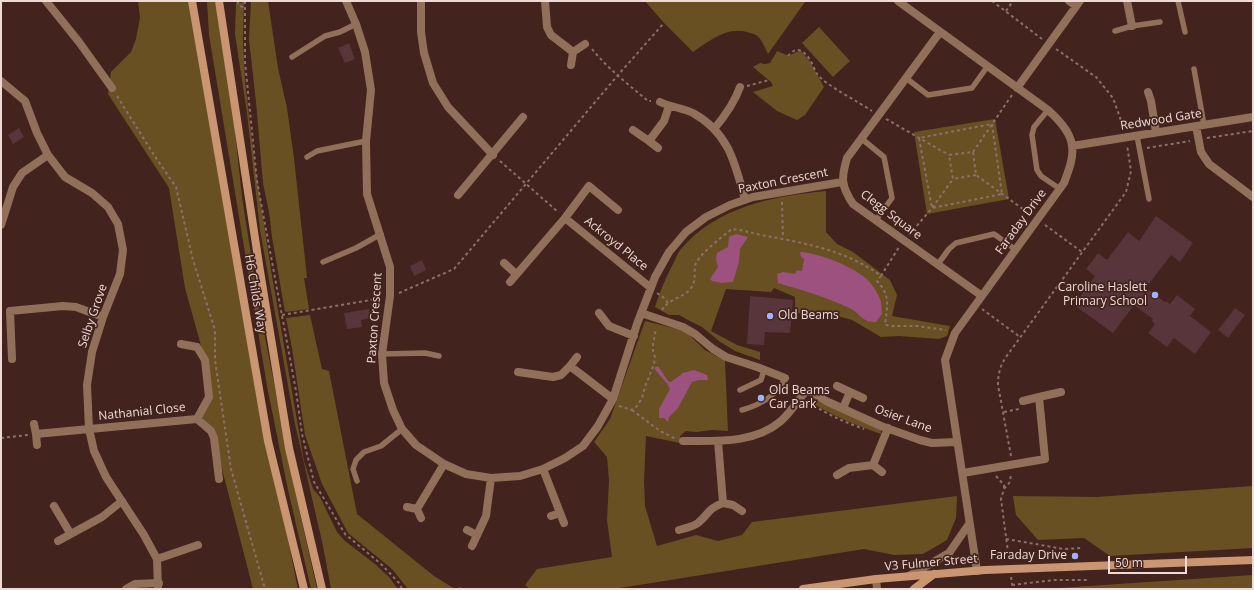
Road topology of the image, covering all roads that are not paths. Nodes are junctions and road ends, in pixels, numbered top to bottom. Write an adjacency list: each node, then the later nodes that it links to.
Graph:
1 (46, 1): 26 (street)
2 (192, 1): 138 (street, H6 Childs Way)
3 (219, 1): 139 (street, H6 Childs Way)
4 (346, 1): 13 (street, Paxton Crescent)
5 (421, 1): 46 (street)
6 (545, 1): 19 (street)
7 (898, 1): 16 (street)
8 (1068, 1): 11 (street)
9 (1127, 1): 14 (street)
10 (1178, 1): 17 (lane)
11 (1078, 4): 28 (street)
12 (1160, 22): 14 (lane)
13 (356, 24): 20 (lane); 41 (street, Paxton Crescent)
14 (1132, 26): 15 (lane)
15 (1115, 31)
16 (940, 32): 22 (street); 24 (street)
17 (1185, 32)
18 (585, 44): 19 (street)
19 (573, 52): 21 (street)
20 (292, 57)
21 (571, 65)
22 (988, 66): 24 (lane); 28 (street)
23 (1194, 69): 35 (lane)
24 (906, 78): 40 (street)
25 (1, 81): 45 (street, Selby Grove)
26 (112, 88)
27 (740, 88): 36 (street)
28 (1017, 88): 32 (street)
29 (1148, 92): 38 (street)
30 (660, 102): 31 (street)
31 (669, 106): 36 (street); 42 (street)
32 (1048, 110): 43 (street); 49 (lane)
33 (523, 117): 46 (street)
34 (1253, 117): 35 (street, Redwood Gate)
35 (1200, 126): 38 (street, Redwood Gate); 51 (street)
36 (714, 129): 53 (street)
37 (633, 130): 42 (street)
38 (1156, 132): 39 (street, Redwood Gate)
39 (1138, 136): 43 (street, Redwood Gate); 52 (lane)
40 (862, 139): 48 (street); 57 (lane)
41 (366, 141): 47 (lane); 59 (street, Paxton Crescent)
42 (649, 141): 44 (street)
43 (1072, 146): 49 (street, Faraday Drive)
44 (658, 148)
45 (48, 155): 54 (street); 72 (street, Selby Grove)
46 (493, 155): 50 (street)
47 (307, 156)
48 (842, 182): 53 (street, Paxton Crescent); 57 (street, Clegg Square)
49 (1060, 188): 60 (street, Faraday Drive)
50 (458, 195)
51 (1253, 197)
52 (1149, 198)
53 (745, 200): 66 (street, Paxton Crescent)
54 (3, 206): 58 (street)
55 (618, 210): 56 (street, Ackroyd Place)
56 (565, 218): 64 (street, Ackroyd Place); 66 (street, Ackroyd Place)
57 (876, 220): 63 (street, Clegg Square)
58 (1, 225)
59 (381, 234): 61 (lane); 75 (street, Paxton Crescent)
60 (1016, 250): 63 (lane); 67 (street, Faraday Drive)
61 (323, 262)
62 (504, 263): 64 (street)
63 (938, 264): 67 (street, Clegg Square)
64 (516, 274): 65 (street, Ackroyd Place)
65 (510, 282)
66 (651, 288): 71 (street, Paxton Crescent)
67 (982, 296): 101 (street, Faraday Drive)
68 (9, 302): 69 (street)
69 (10, 311): 72 (street); 78 (street)
70 (599, 313): 73 (street)
71 (641, 313): 73 (street, Paxton Crescent); 80 (street)
72 (103, 317): 97 (street, Selby Grove)
73 (634, 336): 89 (street, Paxton Crescent)
74 (181, 344): 93 (street, Nathanial Close)
75 (382, 354): 76 (lane); 95 (street, Paxton Crescent)
76 (439, 356)
77 (577, 357): 79 (street)
78 (12, 359)
79 (570, 366): 81 (street); 89 (street)
80 (764, 370): 82 (street); 84 (lane)
81 (518, 372)
82 (785, 378): 92 (lane)
83 (837, 386): 85 (street, Osier Lane)
84 (740, 390)
85 (850, 392): 88 (street, Osier Lane); 91 (street)
86 (1061, 392): 87 (street)
87 (1039, 397): 90 (street); 107 (street)
88 (863, 398)
89 (613, 399): 105 (street, Paxton Crescent)
90 (1023, 401)
91 (843, 408): 96 (street, Osier Lane); 100 (street, Osier Lane)
92 (742, 410)
93 (197, 418): 97 (street, Nathanial Close); 110 (street, Nathanial Close)
94 (34, 424): 98 (street)
95 (402, 428): 103 (street, Paxton Crescent); 111 (lane)
96 (888, 428): 101 (street, Osier Lane); 104 (street)
97 (89, 429): 98 (street, Nathanial Close); 112 (street, Selby Grove)
98 (36, 434): 102 (street)
99 (683, 441): 100 (street, Osier Lane)
100 (718, 441): 113 (street)
101 (957, 442): 107 (street, Faraday Drive)
102 (37, 445)
103 (444, 464): 109 (street, Paxton Crescent); 116 (street)
104 (874, 465): 106 (street); 108 (street)
105 (543, 469): 109 (street, Paxton Crescent); 118 (street)
106 (882, 472)
107 (963, 472): 122 (street, Faraday Drive)
108 (837, 476)
109 (491, 478): 126 (street)
110 (219, 480)
111 (357, 481)
112 (122, 501): 125 (street); 130 (street, Selby Grove)
113 (723, 503): 117 (street); 124 (street)
114 (54, 506): 125 (street)
115 (407, 507): 116 (street)
116 (417, 509): 120 (street)
117 (742, 511)
118 (560, 513): 119 (street); 121 (street)
119 (550, 516)
120 (421, 518)
121 (564, 523)
122 (969, 524): 132 (street, Faraday Drive); 134 (street)
123 (467, 530): 126 (street)
124 (679, 530)
125 (70, 533): 127 (street)
126 (477, 535): 129 (street)
127 (58, 541)
128 (198, 545): 130 (street)
129 (472, 546)
130 (157, 559): 136 (street, Selby Grove)
131 (1253, 560): 132 (street, V3 Fulmer Street)
132 (977, 571): 133 (street, V3 Fulmer Street)
133 (934, 574): 134 (street, V3 Fulmer Street); 142 (street)
134 (909, 576): 135 (street, V3 Fulmer Street)
135 (876, 579): 140 (street, V3 Fulmer Street); 141 (street)
136 (159, 586): 137 (street)
137 (126, 589)
138 (304, 589)
139 (322, 589)
140 (803, 589)
141 (877, 589)
142 (914, 589)

